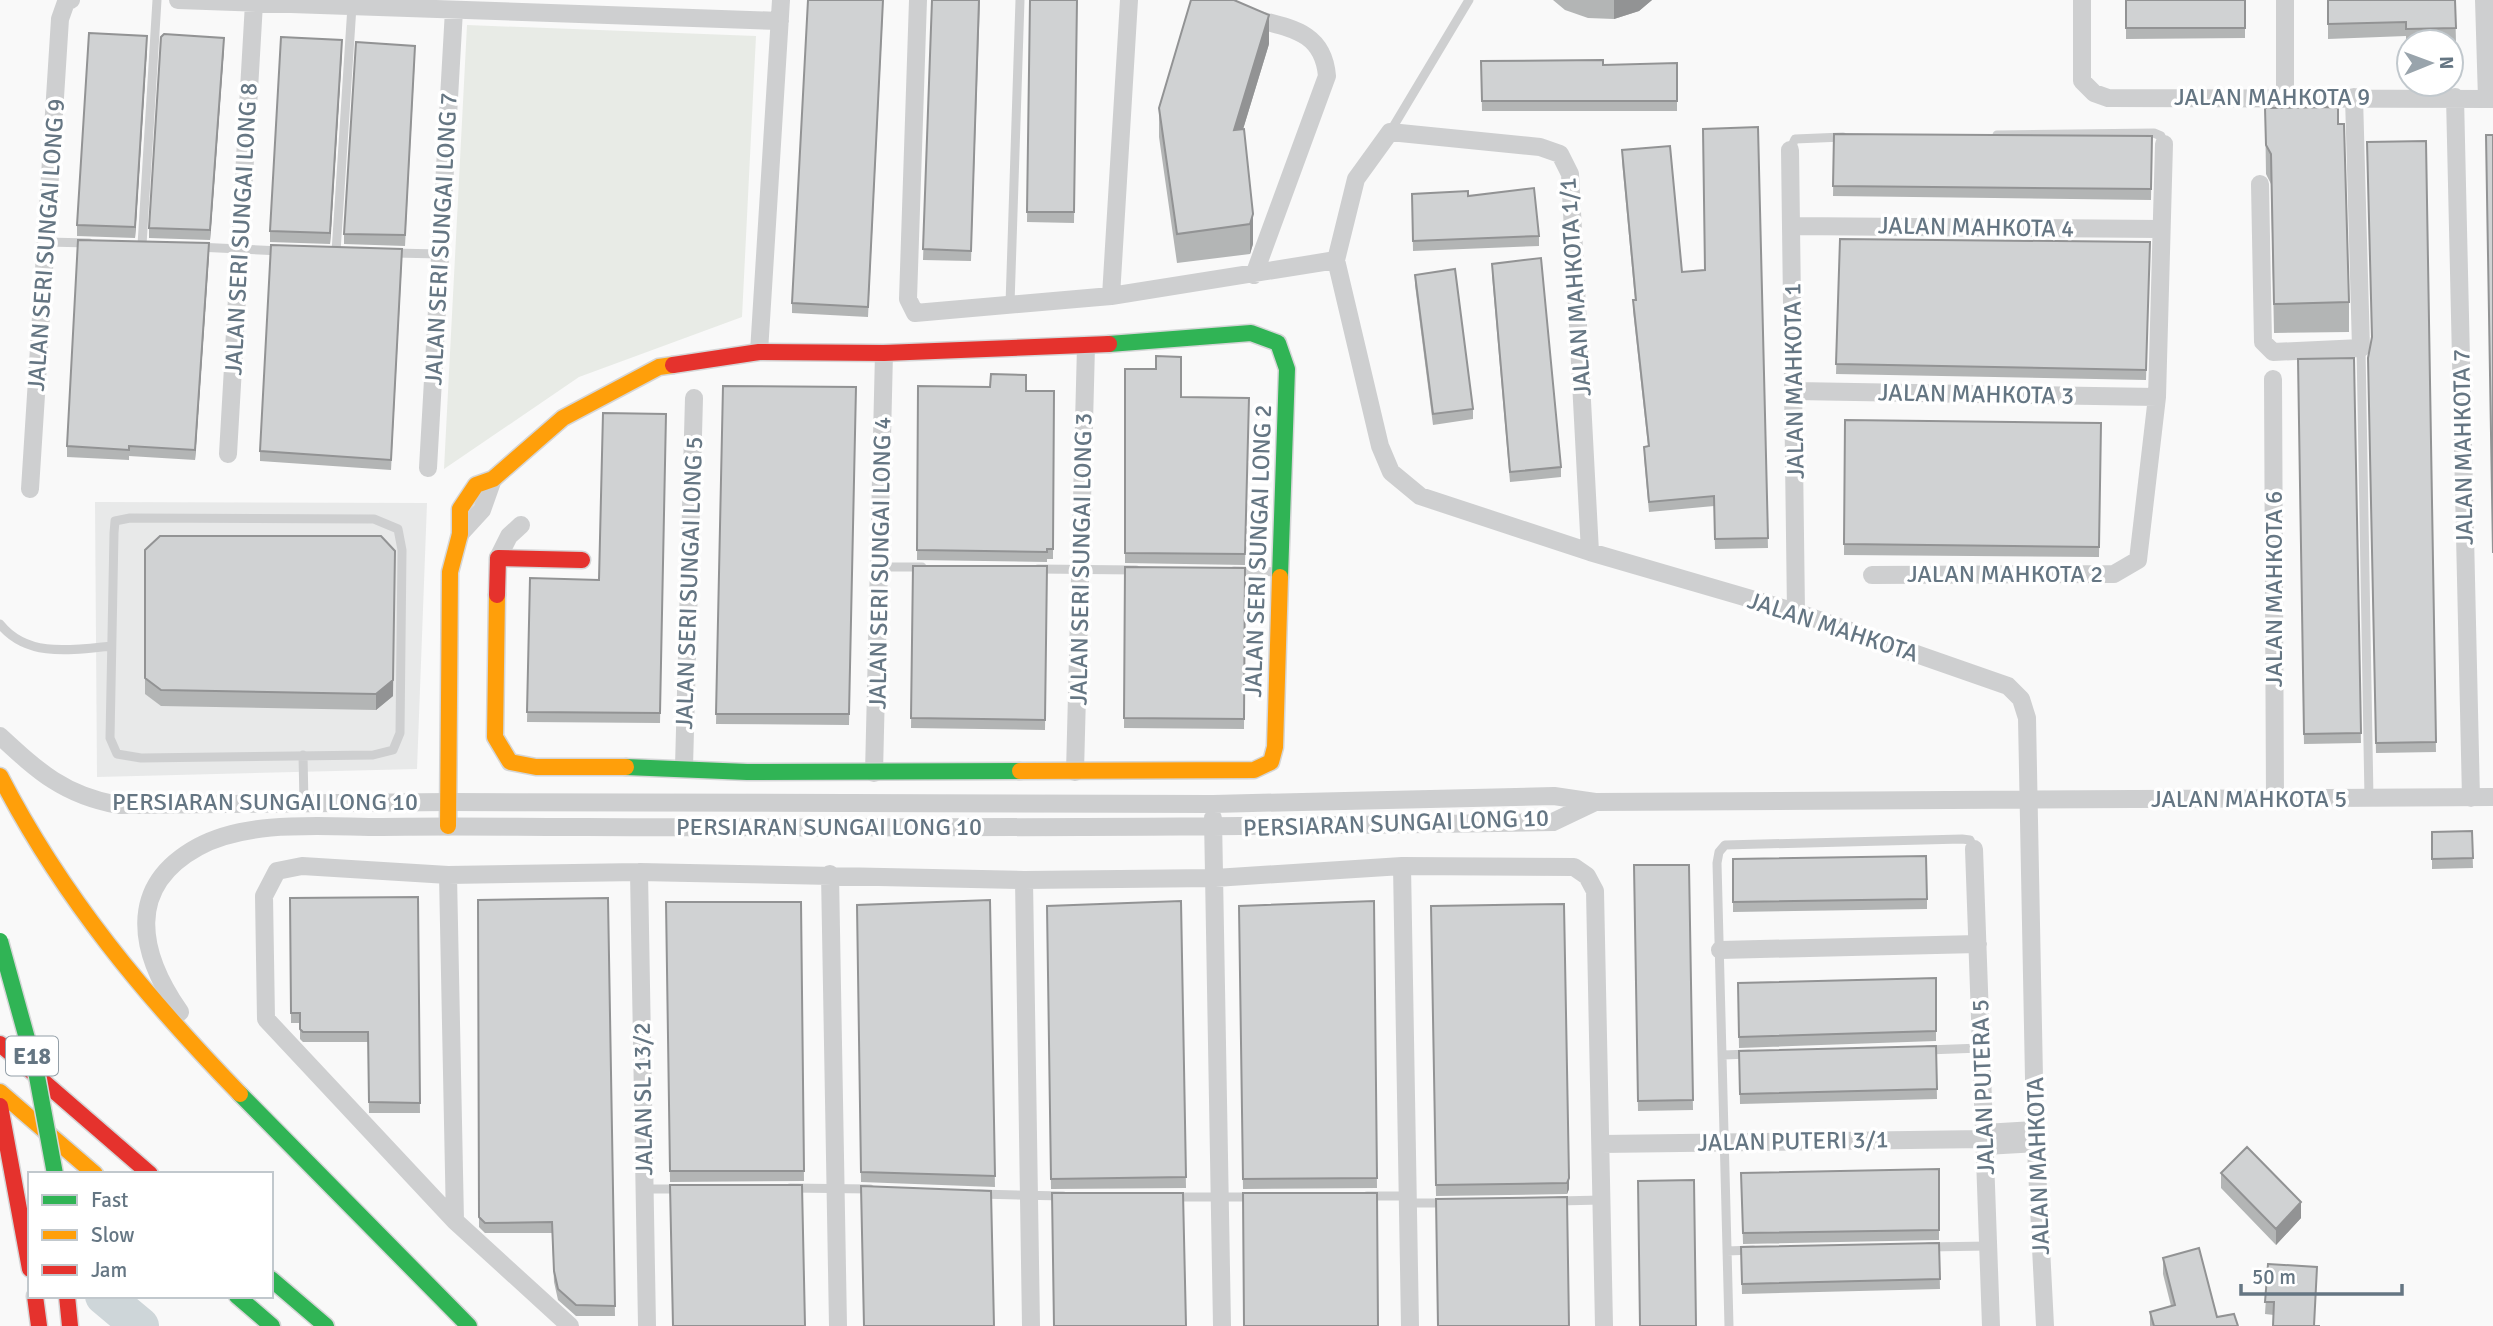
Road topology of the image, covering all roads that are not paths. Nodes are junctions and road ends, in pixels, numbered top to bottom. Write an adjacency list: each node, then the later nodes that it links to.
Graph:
1 (157, 0): 34 (lane)
2 (178, 0): 12 (street)
3 (781, 0): 16 (street)
4 (918, 0): 47 (street)
5 (1020, 0): 47 (lane)
6 (1129, 0): 46 (street)
7 (1469, 0): 23 (lane)
8 (2082, 0): 17 (street, JALAN MAHKOTA 9)
9 (2285, 0): 17 (street)
10 (2484, 0): 22 (street)
11 (69, 1): 31 (street, JALAN SERI SUNGAI LONG 9)
12 (254, 3): 13 (street); 37 (street, JALAN SERI SUNGAI LONG 8)
13 (352, 6): 14 (street); 40 (lane)
14 (454, 10): 16 (street); 43 (street, JALAN SERI SUNGAI LONG 7)
15 (1227, 11): 45 (street)
16 (780, 21): 50 (street)
17 (2285, 97): 18 (street, JALAN MAHKOTA 9)
18 (2354, 97): 19 (street, JALAN MAHKOTA 9); 49 (street)
19 (2395, 97)
20 (2455, 98): 83 (street, JALAN MAHKOTA 7)
21 (2465, 98): 22 (street, JALAN MAHKOTA 9)
22 (2490, 99)
23 (1390, 132): 44 (street, JALAN MAHKOTA); 62 (street, JALAN MAHKOTA 1/1)
24 (1987, 135): 26 (lane)
25 (1848, 137): 27 (lane)
26 (2164, 144): 30 (street)
27 (1790, 150): 29 (street, JALAN MAHKOTA 1)
28 (2260, 184): 49 (street)
29 (1792, 226): 30 (street, JALAN MAHKOTA 4); 53 (street, JALAN MAHKOTA 1)
30 (2160, 229): 54 (street)
31 (47, 242): 32 (lane); 59 (street, JALAN SERI SUNGAI LONG 9)
32 (101, 244)
33 (128, 245): 34 (lane)
34 (142, 245): 35 (lane)
35 (154, 246)
36 (191, 247): 37 (lane)
37 (240, 249): 38 (lane); 56 (street, JALAN SERI SUNGAI LONG 8)
38 (295, 251)
39 (322, 252): 40 (lane)
40 (336, 252): 41 (lane)
41 (349, 253)
42 (388, 253): 43 (lane)
43 (440, 254): 57 (street, JALAN SERI SUNGAI LONG 7)
44 (1336, 260): 45 (street); 62 (street, JALAN MAHKOTA)
45 (1254, 275): 46 (street)
46 (1111, 296): 47 (street)
47 (1010, 304)
48 (1086, 346): 51 (main road); 68 (street, JALAN SERI SUNGAI LONG 3); 71 (main road, JALAN SERI SUNGAI LONG 2)
49 (2361, 348): 84 (lane)
50 (759, 352): 51 (main road); 58 (main road)
51 (884, 353): 65 (street, JALAN SERI SUNGAI LONG 4)
52 (2273, 379): 85 (street, JALAN MAHKOTA 6)
53 (1795, 391): 54 (street, JALAN MAHKOTA 3); 73 (street, JALAN MAHKOTA 1)
54 (2157, 397): 72 (street, JALAN MAHKOTA 2)
55 (694, 398): 78 (street, JALAN SERI SUNGAI LONG 5)
56 (228, 454)
57 (428, 468)
58 (493, 479): 61 (street)
59 (30, 489)
60 (520, 525): 63 (street)
61 (460, 534): 87 (main road)
62 (1590, 552): 73 (street, JALAN MAHKOTA)
63 (498, 558): 64 (main road); 78 (main road)
64 (582, 560)
65 (879, 567): 66 (lane); 80 (street, JALAN SERI SUNGAI LONG 4)
66 (933, 568)
67 (1027, 569): 68 (lane)
68 (1080, 569): 69 (lane); 79 (street, JALAN SERI SUNGAI LONG 3)
69 (1147, 570)
70 (1227, 571): 71 (lane)
71 (1281, 572): 79 (main road, JALAN SERI SUNGAI LONG 2)
72 (1872, 575)
73 (1796, 612): 86 (street, JALAN MAHKOTA)
74 (0, 624): 75 (lane)
75 (111, 646): 77 (lane); 77 (lane)
76 (0, 736): 89 (street, PERSIARAN SUNGAI LONG 10)
77 (303, 755): 89 (lane)
78 (684, 767): 80 (main road)
79 (1075, 772): 80 (main road)
80 (874, 773)
81 (0, 776): 108 (main road)
82 (2493, 797): 83 (street)
83 (2471, 798): 84 (street, JALAN MAHKOTA 5)
84 (2369, 799): 85 (street, JALAN MAHKOTA 5)
85 (2275, 800): 86 (street, JALAN MAHKOTA 5)
86 (2028, 801): 88 (street, JALAN MAHKOTA 5); 111 (street, JALAN MAHKOTA)
87 (449, 802): 89 (street, PERSIARAN SUNGAI LONG 10); 90 (street, PERSIARAN SUNGAI LONG 10); 91 (main road)
88 (1595, 802): 90 (street, PERSIARAN SUNGAI LONG 10); 92 (street, PERSIARAN SUNGAI LONG 10)
89 (304, 803)
90 (1213, 804): 92 (street)
91 (448, 826): 92 (street, PERSIARAN SUNGAI LONG 10); 108 (street, PERSIARAN SUNGAI LONG 10)
92 (1213, 828): 98 (street)
93 (1975, 849): 101 (street, JALAN PUTERA 5); 102 (lane)
94 (1402, 866): 98 (street); 114 (street); 130 (street)
95 (639, 872): 96 (street); 97 (street); 120 (street, JALAN SL 13/2)
96 (830, 874): 99 (street); 119 (street)
97 (448, 875): 134 (street); 134 (street)
98 (1215, 878): 99 (street); 128 (street)
99 (1024, 880): 124 (street)
100 (0, 941): 115 (main road, E18, bridge)
101 (1978, 944): 102 (street); 104 (street, JALAN PUTERA 5)
102 (1720, 950): 107 (lane)
103 (0, 1044): 117 (main road)
104 (1982, 1048): 105 (lane); 112 (street, JALAN PUTERA 5)
105 (1913, 1050)
106 (1764, 1054): 107 (lane)
107 (1723, 1055): 113 (lane)
108 (230, 1084): 148 (main road)
109 (0, 1092): 116 (main road)
110 (0, 1105): 139 (main road, E18)
111 (2036, 1137): 112 (street, JALAN PUTERI 3/1); 158 (street, JALAN MAHKOTA)
112 (1985, 1139): 113 (street, JALAN PUTERI 3/1); 135 (street, JALAN PUTERA 5)
113 (1725, 1141): 114 (street, JALAN PUTERI 3/1); 138 (lane)
114 (1601, 1144): 131 (street)
115 (55, 1172)
116 (93, 1172)
117 (148, 1172)
118 (781, 1188): 119 (lane)
119 (836, 1188): 122 (lane); 151 (street)
120 (645, 1189): 121 (lane); 150 (street, JALAN SL 13/2)
121 (685, 1189)
122 (877, 1190)
123 (973, 1194): 124 (lane)
124 (1028, 1196): 125 (lane); 152 (street)
125 (1069, 1196)
126 (1354, 1196): 130 (lane)
127 (1165, 1197): 128 (lane)
128 (1219, 1197): 129 (lane); 153 (street)
129 (1260, 1197)
130 (1408, 1200): 133 (lane); 154 (street)
131 (1602, 1200): 132 (lane); 155 (street)
132 (1546, 1201)
133 (1463, 1202)
134 (455, 1221): 149 (street)
135 (1988, 1246): 136 (lane); 157 (street, JALAN PUTERA 5)
136 (1919, 1247)
137 (1768, 1250): 138 (lane)
138 (1727, 1251): 156 (lane)
139 (28, 1258)
140 (273, 1281): 147 (main road)
141 (35, 1298): 144 (main road)
142 (67, 1298): 145 (main road)
143 (239, 1298): 146 (main road)
144 (39, 1323)
145 (70, 1326)
146 (272, 1326)
147 (326, 1326)
148 (469, 1326)
149 (570, 1326)
150 (648, 1326)
151 (838, 1326)
152 (1031, 1326)
153 (1222, 1326)
154 (1409, 1326)
155 (1604, 1326)
156 (1729, 1326)
157 (1991, 1326)
158 (2045, 1326)

